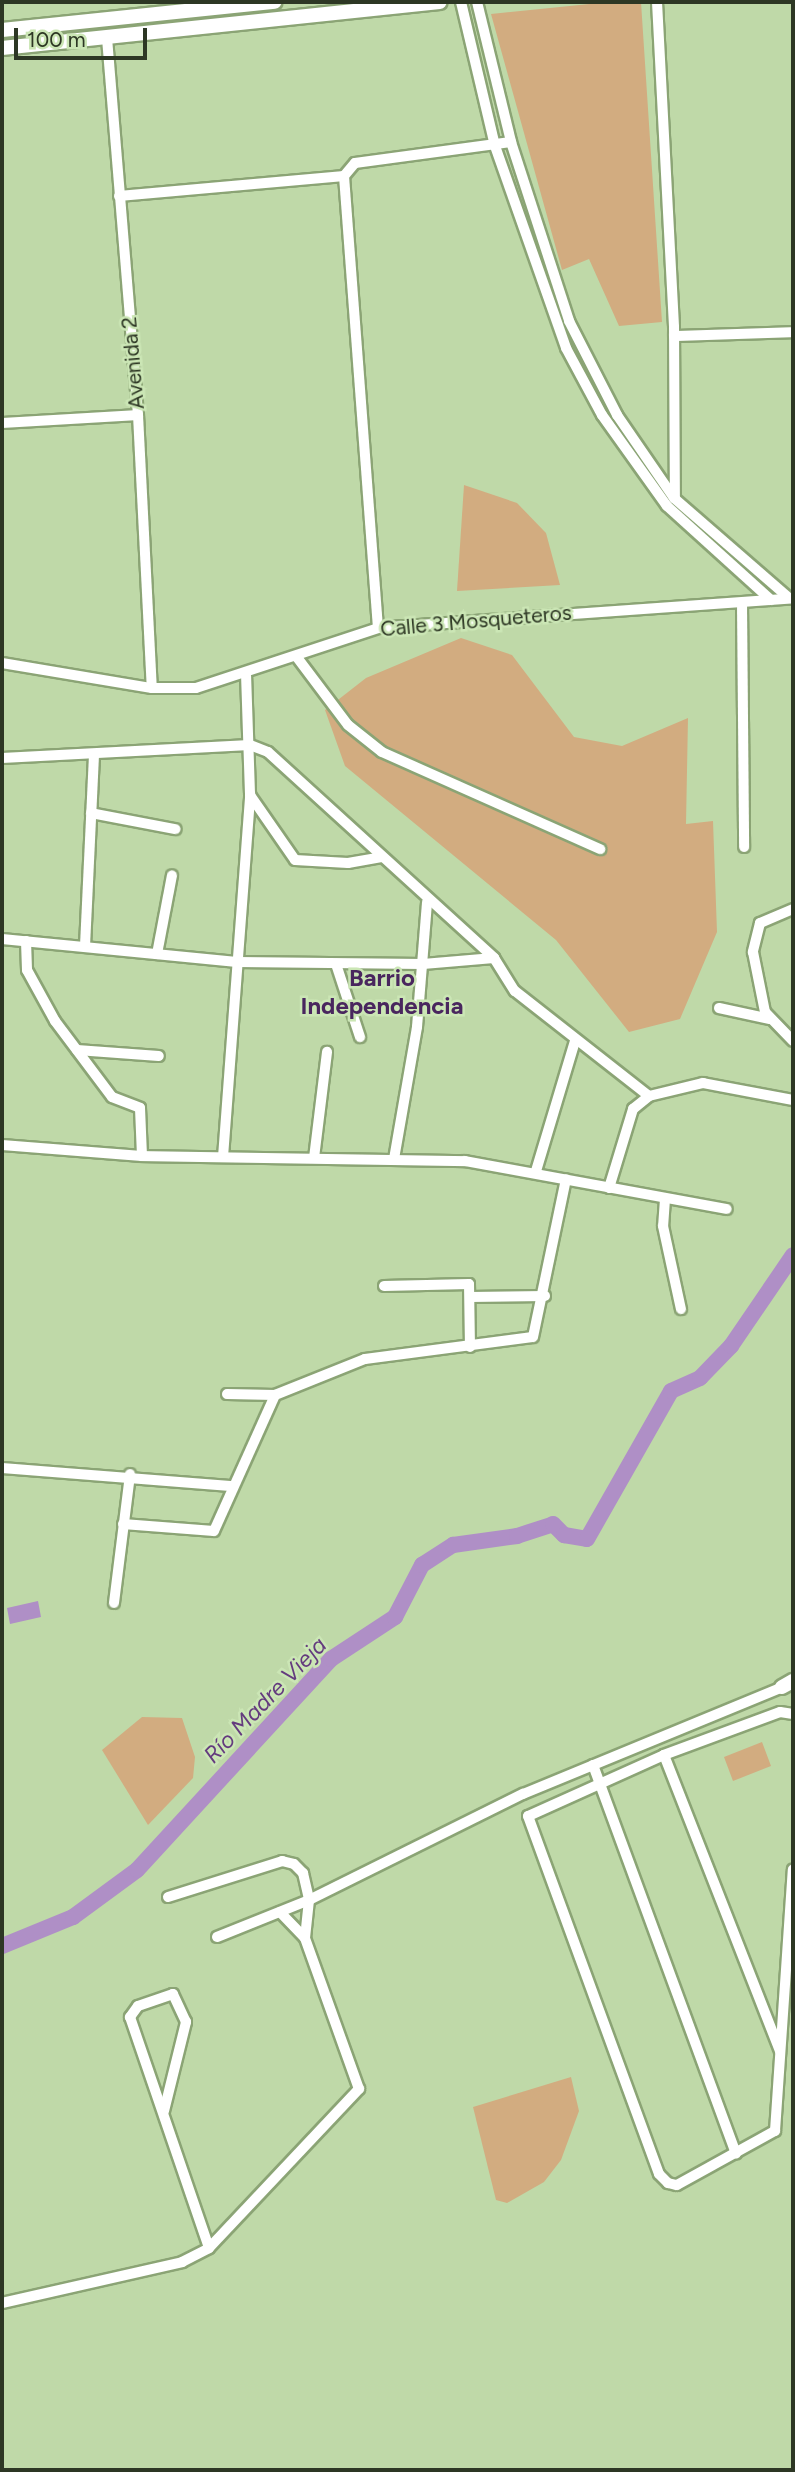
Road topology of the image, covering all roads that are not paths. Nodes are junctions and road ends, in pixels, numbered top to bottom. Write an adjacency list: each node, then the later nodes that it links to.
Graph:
1 (275, 2): 6 (street)
2 (440, 2): 7 (street)
3 (461, 2): 10 (street)
4 (477, 2): 9 (street)
5 (657, 2): 14 (street)
6 (2, 30)
7 (107, 38): 8 (street); 12 (street, Avenida 2)
8 (2, 48)
9 (511, 142): 10 (street); 17 (street)
10 (495, 146): 11 (street); 17 (street)
11 (344, 176): 12 (street); 21 (street)
12 (119, 196): 15 (street, Avenida 2)
13 (793, 332): 14 (street)
14 (674, 336): 17 (street)
15 (138, 415): 16 (street); 25 (street, Avenida 2)
16 (2, 423)
17 (671, 502): 18 (street); 19 (street)
18 (791, 598): 19 (street, Calle 3 Mosqueteros)
19 (771, 600): 20 (street, Calle 3 Mosqueteros)
20 (742, 603): 21 (street, Calle 3 Mosqueteros); 32 (street)
21 (378, 628): 22 (street, Calle 3 Mosqueteros)
22 (296, 656): 24 (street, Calle 3 Mosqueteros); 33 (street)
23 (2, 663): 25 (street, Calle 3 Mosqueteros)
24 (246, 676): 25 (street, Calle 3 Mosqueteros); 26 (street)
25 (152, 688)
26 (250, 745): 27 (street); 29 (street); 34 (street)
27 (93, 757): 28 (street); 30 (street)
28 (2, 758)
29 (250, 794): 34 (street); 43 (street)
30 (91, 813): 31 (street); 40 (street)
31 (175, 829)
32 (744, 847)
33 (600, 849)
34 (381, 857): 36 (street)
35 (172, 875): 41 (street)
36 (427, 902): 42 (street); 45 (street)
37 (793, 909): 47 (street)
38 (2, 939): 39 (street)
39 (26, 941): 40 (street); 51 (street)
40 (85, 946): 41 (street)
41 (158, 954): 43 (street)
42 (494, 958): 45 (street); 49 (street)
43 (236, 962): 44 (street); 58 (street)
44 (336, 964): 45 (street); 48 (street)
45 (423, 964): 60 (street)
46 (719, 1008): 47 (street)
47 (770, 1019): 50 (street)
48 (360, 1037)
49 (575, 1041): 54 (street); 61 (street)
50 (793, 1041)
51 (77, 1050): 53 (street); 57 (street)
52 (327, 1052): 59 (street)
53 (159, 1056)
54 (649, 1096): 55 (street); 63 (street)
55 (793, 1100)
56 (2, 1145): 57 (street)
57 (142, 1156): 58 (street)
58 (223, 1157): 59 (street)
59 (314, 1158): 60 (street)
60 (394, 1159): 61 (street)
61 (536, 1171): 62 (street)
62 (566, 1179): 63 (street); 67 (street)
63 (609, 1188): 64 (street)
64 (665, 1199): 65 (street); 69 (street)
65 (727, 1209)
66 (384, 1286): 68 (street)
67 (545, 1296): 68 (street); 70 (street)
68 (470, 1297): 70 (street)
69 (681, 1309)
70 (470, 1347): 72 (street)
71 (227, 1394): 72 (street)
72 (275, 1395): 75 (street)
73 (2, 1468): 74 (street)
74 (130, 1474): 75 (street); 76 (street)
75 (233, 1486): 76 (street)
76 (122, 1524): 77 (street)
77 (114, 1603)
78 (789, 1686): 81 (street)
79 (793, 1714): 80 (street)
80 (664, 1755): 82 (street); 89 (street)
81 (593, 1765): 82 (street); 85 (street)
82 (599, 1784): 91 (street); 91 (street)
83 (793, 1870): 89 (street)
84 (168, 1897): 85 (street)
85 (309, 1900): 86 (street); 88 (street)
86 (280, 1912): 87 (street); 88 (street)
87 (217, 1937)
88 (305, 1938): 92 (street)
89 (782, 2055): 91 (street)
90 (164, 2111): 90 (street); 92 (street)
91 (736, 2154)
92 (209, 2248): 93 (street)
93 (4, 2299)

